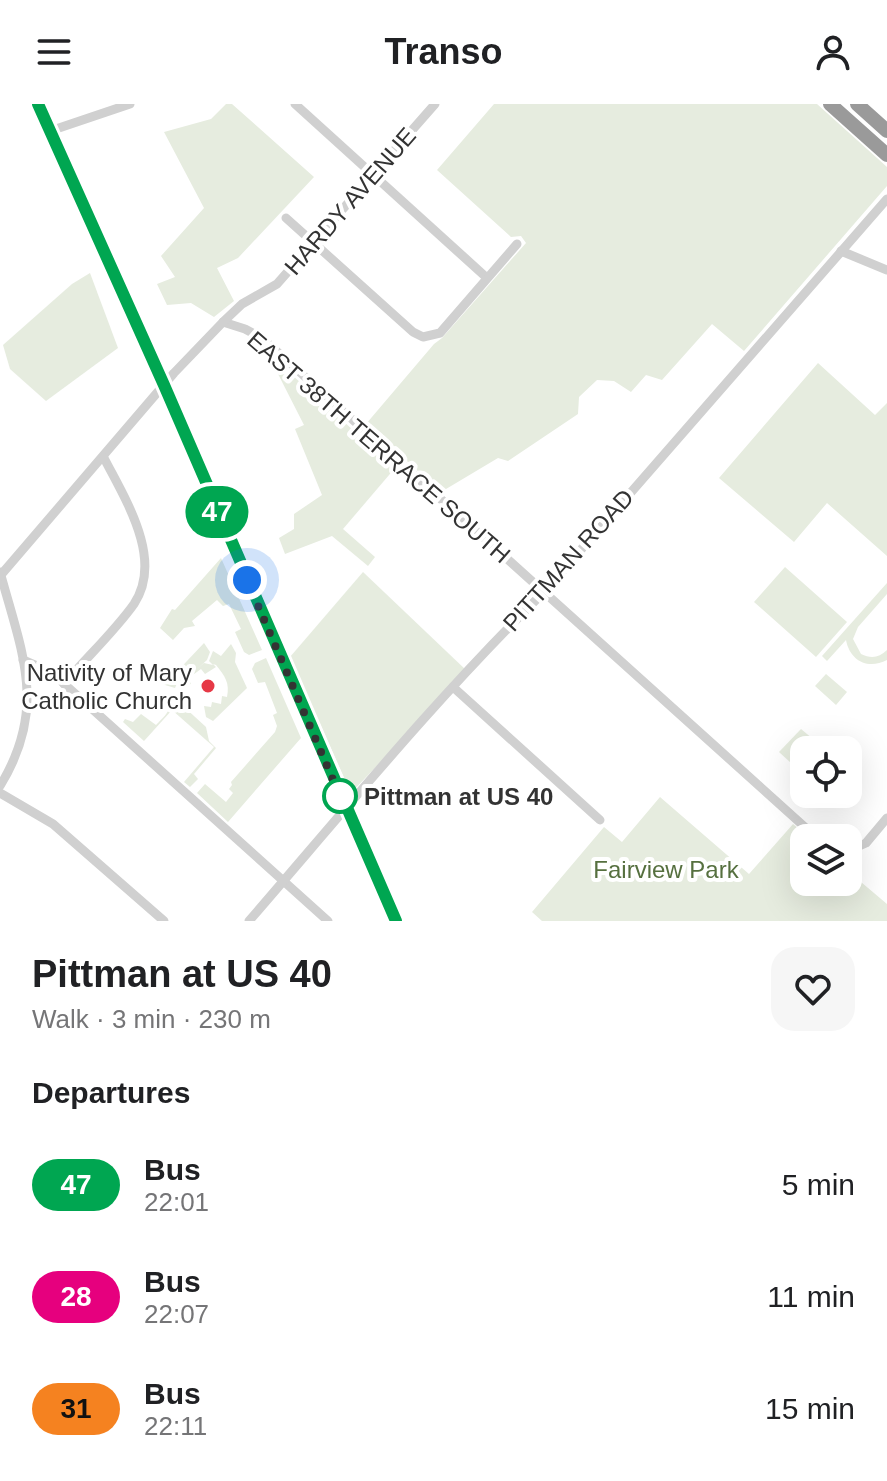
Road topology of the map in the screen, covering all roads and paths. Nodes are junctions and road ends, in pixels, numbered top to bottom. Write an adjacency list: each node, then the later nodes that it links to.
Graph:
1 (38, 104): 7 (main road)
2 (130, 104): 7 (street)
3 (295, 104): 10 (street)
4 (830, 104): 9 (highway)
5 (857, 104): 8 (highway)
6 (433, 105): 10 (street, HARDY AVENUE)
7 (50, 131): 19 (main road)
8 (887, 131)
9 (887, 155)
10 (373, 175): 13 (street, HARDY AVENUE); 17 (street)
11 (887, 199): 15 (street, PITTMAN ROAD)
12 (286, 218): 13 (street)
13 (313, 243): 17 (street); 18 (street, HARDY AVENUE)
14 (517, 244): 17 (street)
15 (841, 251): 16 (street); 22 (street, PITTMAN ROAD)
16 (887, 270)
17 (487, 278)
18 (223, 322): 19 (street, HARDY AVENUE); 22 (street, EAST 38TH TERRACE SOUTH)
19 (164, 385): 20 (street, HARDY AVENUE); 28 (main road)
20 (104, 458): 21 (street, HARDY AVENUE); 24 (street)
21 (0, 574): 23 (street)
22 (544, 592): 25 (street, PITTMAN ROAD); 31 (street, EAST 38TH TERRACE SOUTH)
23 (23, 660): 24 (street); 26 (street)
24 (64, 684): 33 (street)
25 (453, 687): 28 (street, PITTMAN ROAD); 30 (street)
26 (0, 786)
27 (0, 793): 34 (street)
28 (346, 809): 33 (street, PITTMAN ROAD); 37 (main road)
29 (887, 818): 32 (street)
30 (600, 820)
31 (801, 824)
32 (862, 845)
33 (283, 882): 35 (street, PITTMAN ROAD); 36 (street)
34 (164, 921)
35 (249, 921)
36 (328, 921)
37 (396, 921)

